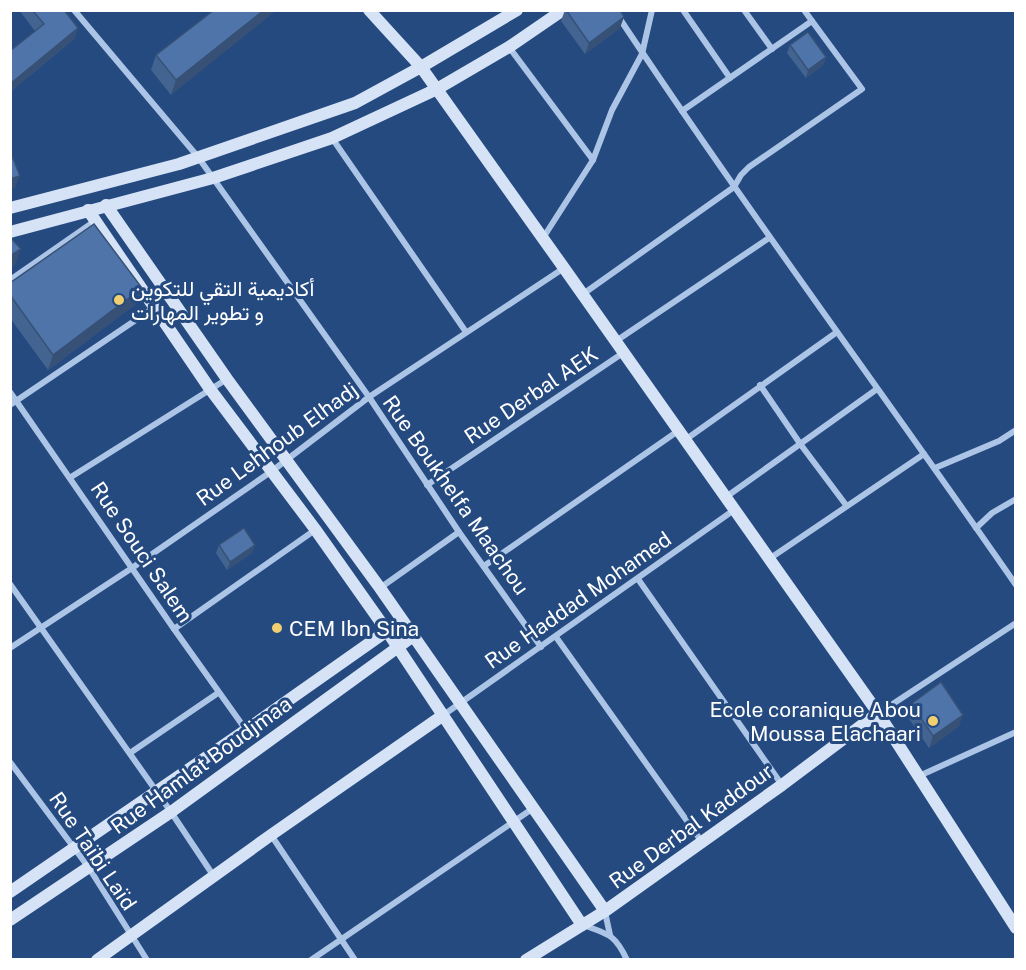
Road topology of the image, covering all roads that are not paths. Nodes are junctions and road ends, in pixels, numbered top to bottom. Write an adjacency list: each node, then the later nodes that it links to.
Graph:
1 (74, 10): 19 (street, Rue Boukhelfa Maachou)
2 (369, 10): 14 (street)
3 (517, 10): 14 (street)
4 (562, 10): 11 (street)
5 (614, 10): 13 (street)
6 (652, 10): 13 (street)
7 (683, 10): 15 (street)
8 (744, 10): 12 (street)
9 (804, 10): 10 (street)
10 (812, 21): 12 (street); 22 (street)
11 (509, 47): 16 (street); 20 (street)
12 (772, 49): 15 (street)
13 (642, 54): 17 (street); 20 (street)
14 (421, 67): 16 (street); 19 (street)
15 (730, 78): 17 (street)
16 (437, 89): 18 (street); 28 (street)
17 (682, 111): 22 (street)
18 (332, 138): 21 (street); 34 (street)
19 (198, 157): 21 (street, Rue Boukhelfa Maachou); 24 (street)
20 (593, 160): 28 (street)
21 (213, 178): 23 (street); 43 (street, Rue Boukhelfa Maachou)
22 (734, 188): 29 (street); 32 (street)
23 (106, 205): 25 (street); 38 (street)
24 (10, 208)
25 (88, 210): 26 (street); 27 (street)
26 (95, 221): 31 (street); 33 (street)
27 (10, 232)
28 (543, 238): 30 (street)
29 (769, 238): 35 (street); 36 (street)
30 (564, 268): 32 (street); 34 (street, Rue Lehhoub Elhadj)
31 (10, 279)
32 (582, 294): 36 (street)
33 (155, 307): 40 (street); 44 (street)
34 (466, 332): 43 (street, Rue Lehhoub Elhadj)
35 (837, 332): 39 (street); 41 (street)
36 (615, 342): 37 (street)
37 (623, 353): 46 (street); 53 (street, Rue Derbal AEK)
38 (227, 379): 40 (street); 49 (street)
39 (760, 385): 46 (street); 47 (street)
40 (210, 389): 51 (street); 52 (street)
41 (877, 389): 47 (street); 48 (street)
42 (10, 392): 44 (street, Rue Souci Salem)
43 (369, 397): 49 (street, Rue Lehhoub Elhadj); 53 (street, Rue Boukhelfa Maachou)
44 (13, 403): 52 (street, Rue Souci Salem)
45 (1016, 430): 50 (street)
46 (681, 436): 54 (street); 62 (street)
47 (801, 445): 54 (street); 56 (street)
48 (924, 454): 50 (street); 56 (street)
49 (287, 460): 51 (street, Rue Lehhoub Elhadj); 67 (street)
50 (935, 468): 58 (street)
51 (272, 471): 59 (street); 63 (street, Rue Lehhoub Elhadj)
52 (71, 477): 63 (street, Rue Souci Salem)
53 (427, 485): 60 (street, Rue Boukhelfa Maachou)
54 (726, 497): 57 (street)
55 (1016, 499): 58 (street)
56 (846, 505): 61 (street)
57 (734, 510): 61 (street); 64 (street, Rue Haddad Mohamed)
58 (976, 528): 66 (street)
59 (315, 529): 71 (street); 72 (street)
60 (459, 532): 62 (street, Rue Boukhelfa Maachou); 67 (street)
61 (768, 559): 80 (street)
62 (484, 566): 76 (street, Rue Boukhelfa Maachou)
63 (132, 568): 70 (street, Rue Lehhoub Elhadj); 71 (street, Rue Souci Salem)
64 (638, 579): 74 (street, Rue Haddad Mohamed); 87 (street)
65 (10, 584): 70 (street)
66 (1016, 585)
67 (380, 588): 68 (street)
68 (401, 621): 72 (street, Rue Hamlat Boudjmaa); 73 (street)
69 (1016, 623): 80 (street)
70 (42, 628): 77 (street, Rue Lehhoub Elhadj); 84 (street)
71 (174, 629): 78 (street, Rue Souci Salem)
72 (387, 631): 75 (street); 82 (street, Rue Hamlat Boudjmaa)
73 (412, 637): 75 (street, Rue Hamlat Boudjmaa); 79 (street)
74 (556, 637): 76 (street, Rue Haddad Mohamed); 93 (street)
75 (398, 647): 81 (street); 90 (street, Rue Hamlat Boudjmaa)
76 (541, 647): 79 (street, Rue Haddad Mohamed)
77 (10, 648)
78 (218, 693): 82 (street, Rue Souci Salem); 84 (street)
79 (459, 704): 81 (street, Rue Haddad Mohamed); 89 (street)
80 (878, 713): 86 (street); 87 (street, Rue Derbal Kaddour)
81 (442, 716): 91 (street); 92 (street)
82 (246, 730): 88 (street, Rue Hamlat Boudjmaa)
83 (1016, 732): 86 (street)
84 (130, 753): 88 (street)
85 (10, 762): 94 (street, Rue Taïbi Laïd)
86 (918, 776): 101 (street)
87 (782, 785): 93 (street, Rue Derbal Kaddour)
88 (157, 792): 90 (street); 94 (street, Rue Hamlat Boudjmaa)
89 (532, 808): 91 (street); 98 (street)
90 (171, 812): 95 (street, Rue Hamlat Boudjmaa); 96 (street)
91 (512, 822): 100 (street); 104 (street)
92 (271, 835): 96 (street); 104 (street)
93 (703, 843): 98 (street, Rue Derbal Kaddour)
94 (75, 849): 95 (street, Rue Taïbi Laïd); 97 (street, Rue Hamlat Boudjmaa)
95 (89, 868): 99 (street, Rue Hamlat Boudjmaa); 103 (street, Rue Taïbi Laïd)
96 (213, 875): 103 (street)
97 (10, 892)
98 (605, 912): 100 (street, Rue Derbal Kaddour); 102 (street)
99 (10, 920)
100 (582, 925): 102 (street); 109 (street, Rue Derbal Kaddour)
101 (1016, 928)
102 (610, 935): 110 (street)
103 (131, 936): 105 (street); 106 (street, Rue Taïbi Laïd)
104 (340, 939): 107 (street); 108 (street)
105 (97, 960)
106 (147, 960)
107 (311, 960)
108 (355, 960)
109 (526, 960)
110 (627, 960)

